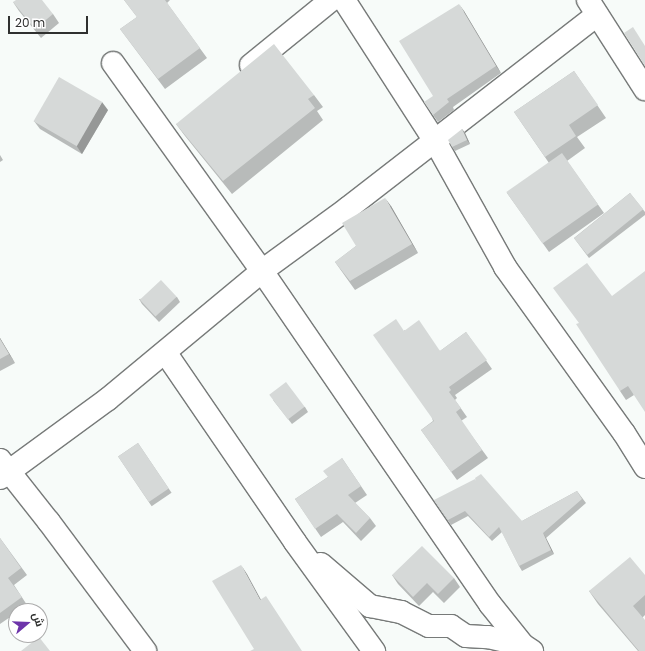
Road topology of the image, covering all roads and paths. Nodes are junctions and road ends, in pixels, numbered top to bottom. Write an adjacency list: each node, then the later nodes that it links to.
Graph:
1 (331, 0): 5 (street)
2 (344, 0): 7 (street)
3 (593, 7): 6 (street); 7 (street)
4 (113, 63): 8 (street)
5 (233, 80)
6 (645, 89)
7 (435, 141): 8 (street); 10 (street)
8 (262, 271): 9 (street); 13 (street)
9 (165, 352): 11 (street); 12 (street)
10 (645, 467)
11 (3, 470): 14 (street)
12 (295, 542): 13 (street); 15 (street)
13 (527, 648)
14 (145, 651)
15 (374, 651)

